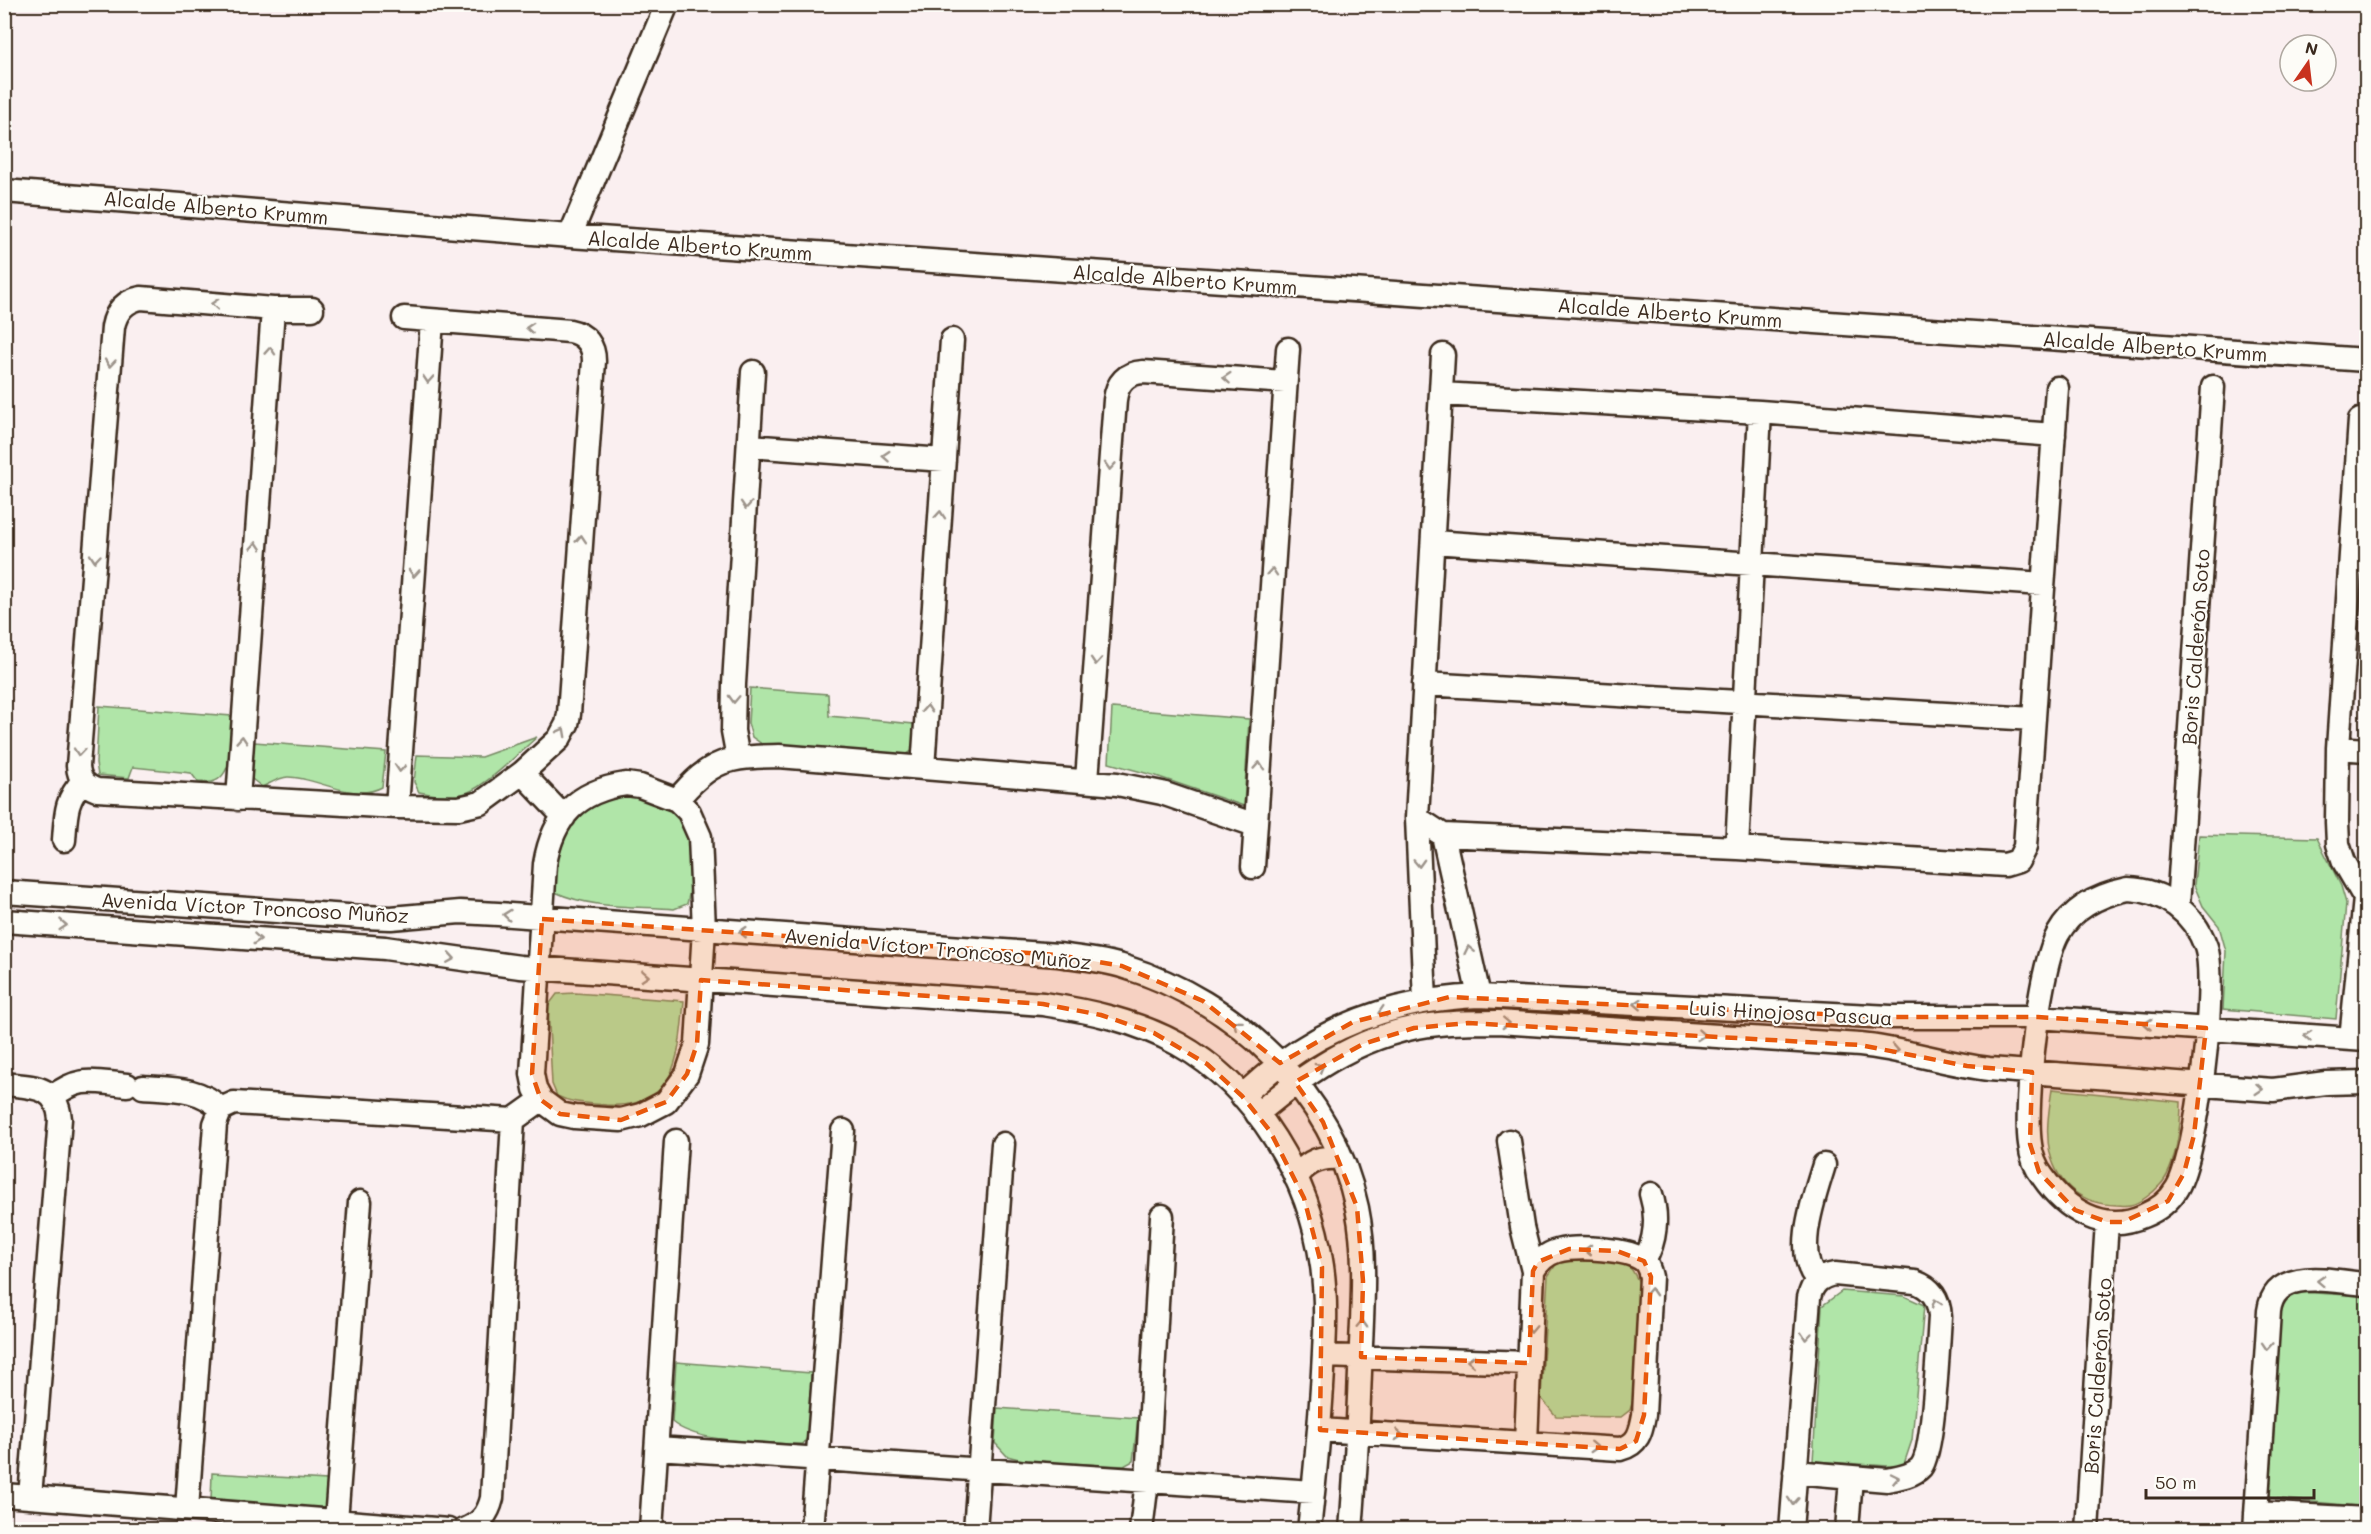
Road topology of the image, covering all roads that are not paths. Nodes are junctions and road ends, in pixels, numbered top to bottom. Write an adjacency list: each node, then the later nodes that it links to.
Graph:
1 (668, 4): 3 (street)
2 (4, 190): 3 (street, Alcalde Alberto Krumm)
3 (570, 236): 11 (street, Alcalde Alberto Krumm)
4 (273, 309): 5 (street); 36 (street, one-way to 36); 37 (street, one-way to 4)
5 (312, 309)
6 (405, 318): 7 (street)
7 (432, 321): 34 (street, one-way to 7); 39 (street, one-way to 39)
8 (952, 340): 22 (street)
9 (1288, 349): 13 (street)
10 (1443, 355): 16 (street)
11 (2367, 360)
12 (753, 372): 20 (street)
13 (1285, 382): 35 (street, one-way to 35); 42 (street, one-way to 13)
14 (2213, 387): 49 (street, Boris Calderón Soto)
15 (2057, 388): 19 (street)
16 (1441, 394): 17 (street); 23 (street)
17 (1760, 412): 19 (street); 24 (street)
18 (2360, 420): 21 (street)
19 (2054, 435): 25 (street)
20 (749, 446): 22 (street, one-way to 20); 32 (street, one-way to 32)
21 (2362, 457): 26 (street)
22 (944, 460): 33 (street, one-way to 22)
23 (1432, 542): 24 (street); 27 (street)
24 (1752, 563): 25 (street); 28 (street)
25 (2043, 584): 29 (street)
26 (2358, 600): 30 (street)
27 (1425, 684): 28 (street); 41 (street)
28 (1744, 701): 29 (street); 45 (street)
29 (2034, 719): 45 (street)
30 (2338, 748): 31 (street); 48 (street)
31 (2367, 750)
32 (738, 758): 33 (street); 38 (street)
33 (923, 768): 35 (street)
34 (522, 773): 39 (street); 40 (street)
35 (1087, 780): 42 (street)
36 (82, 782): 37 (street); 44 (street)
37 (238, 799): 39 (street)
38 (677, 800): 40 (street); 52 (street)
39 (397, 807)
40 (564, 817): 50 (street)
41 (1417, 818): 43 (street); 56 (street, one-way to 56)
42 (1255, 825): 46 (street)
43 (1443, 835): 45 (street); 55 (street, one-way to 43)
44 (64, 840)
45 (1737, 848)
46 (1253, 867)
47 (4, 892): 50 (street, Avenida Víctor Troncoso Muñoz, one-way to 47)
48 (2366, 898): 59 (street)
49 (2178, 906): 57 (street); 58 (street)
50 (542, 919): 52 (street, Avenida Víctor Troncoso Muñoz); 53 (street)
51 (4, 921): 53 (street, Avenida Víctor Troncoso Muñoz, one-way to 53)
52 (704, 929): 54 (street); 60 (street, Avenida Víctor Troncoso Muñoz, one-way to 52)
53 (538, 968): 54 (street, Avenida Víctor Troncoso Muñoz, one-way to 54); 68 (street)
54 (701, 980): 66 (street, Avenida Víctor Troncoso Muñoz); 68 (street)
55 (1479, 996): 56 (street, Luis Hinojosa Pascua); 57 (street, Luis Hinojosa Pascua, one-way to 55)
56 (1425, 1001): 60 (street, Luis Hinojosa Pascua, one-way to 60)
57 (2038, 1017): 58 (street, Luis Hinojosa Pascua, one-way to 57); 61 (street)
58 (2206, 1028): 59 (street, Luis Hinojosa Pascua, one-way to 58); 65 (street)
59 (2359, 1039)
60 (1280, 1063): 62 (street, Avenida Víctor Troncoso Muñoz); 66 (street, Luis Hinojosa Pascua)
61 (2032, 1072): 62 (street, Luis Hinojosa Pascua, one-way to 61); 65 (street, Luis Hinojosa Pascua); 82 (street)
62 (1295, 1082): 70 (street, Luis Hinojosa Pascua); 76 (street, Avenida Víctor Troncoso Muñoz)
63 (2367, 1082): 65 (street, Luis Hinojosa Pascua, one-way to 63)
64 (4, 1084): 67 (street)
65 (2200, 1084): 82 (street)
66 (1242, 1096): 70 (street, Avenida Víctor Troncoso Muñoz)
67 (52, 1097): 69 (street); 101 (street)
68 (541, 1100): 71 (street)
69 (221, 1109): 71 (street); 102 (street)
70 (1257, 1114): 78 (street, Avenida Víctor Troncoso Muñoz)
71 (513, 1120): 107 (street)
72 (843, 1131): 94 (street)
73 (676, 1141): 93 (street)
74 (1509, 1141): 84 (street)
75 (1004, 1144): 95 (street)
76 (1340, 1158): 78 (street); 88 (street, Avenida Víctor Troncoso Muñoz, one-way to 76)
77 (1824, 1165): 85 (street)
78 (1296, 1178): 87 (street, Avenida Víctor Troncoso Muñoz)
79 (1651, 1194): 83 (street)
80 (360, 1202): 104 (street)
81 (1162, 1216): 98 (street)
82 (2108, 1222): 116 (street, Boris Calderón Soto)
83 (1644, 1262): 84 (street, one-way to 84); 92 (street, one-way to 83)
84 (1533, 1271): 89 (street, one-way to 89)
85 (1818, 1280): 96 (street, one-way to 96); 97 (street, one-way to 85)
86 (2367, 1284): 105 (street, one-way to 105)
87 (1324, 1356): 88 (street); 90 (street, Avenida Víctor Troncoso Muñoz)
88 (1361, 1357): 89 (street, one-way to 88); 91 (street, Avenida Víctor Troncoso Muñoz)
89 (1529, 1363): 92 (street)
90 (1320, 1430): 91 (street); 99 (street, Avenida Víctor Troncoso Muñoz)
91 (1358, 1432): 92 (street, one-way to 92); 113 (street, Avenida Víctor Troncoso Muñoz)
92 (1526, 1443)
93 (657, 1448): 94 (street); 108 (street)
94 (817, 1459): 95 (street); 109 (street)
95 (979, 1470): 98 (street); 110 (street)
96 (1795, 1472): 97 (street); 114 (street, one-way to 114)
97 (1851, 1477): 115 (street)
98 (1147, 1481): 99 (street); 111 (street)
99 (1313, 1492): 112 (street, Avenida Víctor Troncoso Muñoz)
100 (4, 1495): 101 (street)
101 (30, 1497): 102 (street)
102 (187, 1509): 104 (street)
103 (2367, 1519): 105 (street)
104 (336, 1521): 106 (street)
105 (2256, 1521)
106 (448, 1530)
107 (464, 1530)
108 (651, 1530)
109 (812, 1530)
110 (975, 1530)
111 (1141, 1530)
112 (1309, 1530)
113 (1351, 1530)
114 (1791, 1530)
115 (1847, 1530)
116 (2087, 1530)

